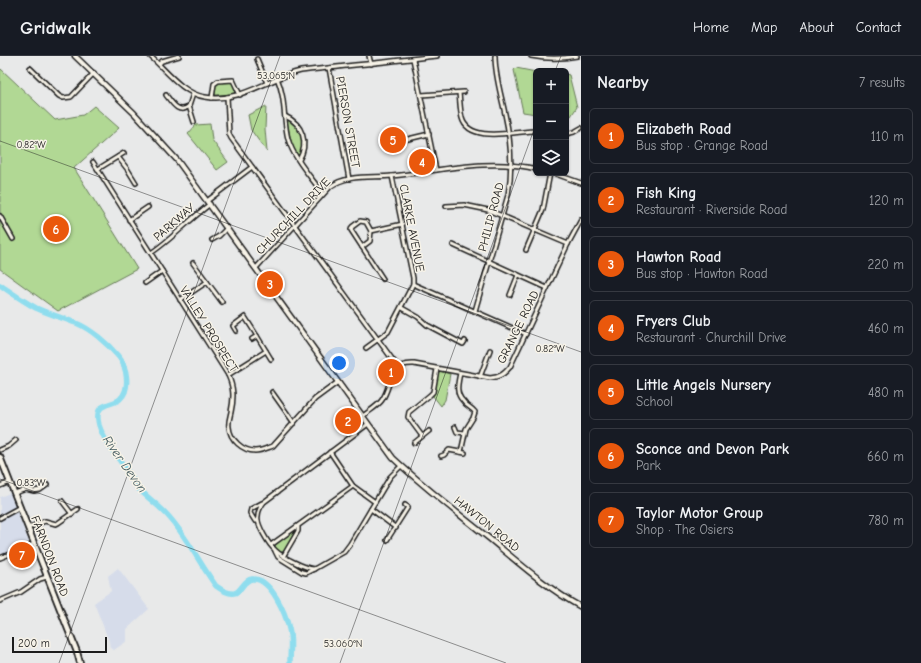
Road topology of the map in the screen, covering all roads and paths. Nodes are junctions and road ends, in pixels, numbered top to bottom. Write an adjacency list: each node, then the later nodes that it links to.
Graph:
1 (75, 56): 15 (street, HAWTON ROAD)
2 (150, 56): 11 (street)
3 (179, 56): 11 (street)
4 (369, 56): 12 (street)
5 (437, 56): 10 (street)
6 (494, 56): 31 (street, PHILIP ROAD)
7 (531, 56): 8 (street)
8 (576, 56)
9 (257, 59): 17 (street)
10 (413, 59): 12 (street); 23 (street)
11 (159, 64): 20 (street)
12 (371, 64): 14 (street)
13 (30, 68): 15 (street)
14 (329, 68): 16 (street); 47 (street, PIERSON STREET)
15 (94, 73): 51 (street, HAWTON ROAD)
16 (277, 78): 17 (street); 27 (street)
17 (267, 83): 22 (street)
18 (464, 92): 19 (street)
19 (459, 93): 23 (street); 31 (street)
20 (193, 94): 25 (street); 26 (street)
21 (166, 95): 26 (street)
22 (240, 95): 24 (street); 25 (street)
23 (421, 95): 33 (street)
24 (227, 97): 25 (street); 40 (street)
25 (212, 98)
26 (189, 106): 28 (street)
27 (285, 116): 37 (street); 37 (street)
28 (194, 122)
29 (581, 128): 32 (street)
30 (533, 131): 31 (street)
31 (509, 133): 39 (street, PHILIP ROAD)
32 (569, 133)
33 (429, 134): 34 (street); 43 (street)
34 (404, 140)
35 (124, 153): 36 (street)
36 (118, 157): 41 (street); 48 (street)
37 (298, 160): 50 (street)
38 (93, 162): 41 (street, VALLEY PROSPECT)
39 (511, 165): 42 (street, CHURCHILL DRIVE); 43 (street, CHURCHILL DRIVE); 54 (street, PHILIP ROAD)
40 (252, 167): 51 (street, PARKWAY); 59 (street)
41 (98, 169): 56 (street, VALLEY PROSPECT)
42 (533, 169)
43 (436, 170): 44 (street, CHURCHILL DRIVE)
44 (392, 176): 47 (street, CHURCHILL DRIVE); 58 (street, CLARKE AVENUE)
45 (549, 176): 61 (street)
46 (561, 176): 49 (street)
47 (349, 179): 50 (street, CHURCHILL DRIVE)
48 (136, 183)
49 (581, 183)
50 (323, 194): 59 (street, CHURCHILL DRIVE)
51 (208, 202): 60 (street, HAWTON ROAD); 69 (street, PARKWAY)
52 (446, 206): 54 (street)
53 (148, 207): 56 (street)
54 (502, 215): 61 (street); 70 (street, PHILIP ROAD)
55 (0, 216): 63 (street)
56 (129, 220): 69 (street, VALLEY PROSPECT)
57 (581, 220): 65 (street, GRANGE ROAD)
58 (403, 224): 62 (street); 78 (street, CLARKE AVENUE)
59 (295, 225): 72 (street, CHURCHILL DRIVE); 89 (street)
60 (227, 228): 64 (street); 72 (street, HAWTON ROAD)
61 (535, 230): 65 (street); 68 (street)
62 (371, 231): 67 (street); 67 (street)
63 (13, 239)
64 (212, 240)
65 (568, 244): 79 (street, GRANGE ROAD)
66 (453, 245): 70 (street)
67 (362, 247): 75 (street)
68 (526, 250)
69 (150, 253): 73 (street, VALLEY PROSPECT)
70 (489, 262): 74 (street); 84 (street, PHILIP ROAD)
71 (193, 263): 76 (street)
72 (256, 268): 100 (street, HAWTON ROAD)
73 (162, 272): 77 (street); 81 (street, VALLEY PROSPECT)
74 (518, 275): 79 (street); 80 (street)
75 (383, 279)
76 (207, 282): 81 (street); 82 (street)
77 (145, 283)
78 (413, 284): 83 (street); 84 (street)
79 (547, 288): 86 (street, GRANGE ROAD)
80 (509, 294)
81 (180, 300): 98 (street, VALLEY PROSPECT)
82 (222, 302)
83 (402, 308): 89 (street); 90 (street)
84 (475, 311): 86 (street)
85 (236, 331): 87 (street)
86 (526, 334): 99 (street, GRANGE ROAD)
87 (257, 336): 88 (street); 93 (street)
88 (252, 338)
89 (379, 340): 91 (street); 95 (street)
90 (463, 344)
91 (366, 348)
92 (490, 350): 99 (street)
93 (266, 351): 94 (street); 98 (street)
94 (271, 359)
95 (398, 367): 96 (street, GRANGE ROAD); 104 (street)
96 (437, 369): 97 (street, GRANGE ROAD); 102 (street)
97 (460, 373): 99 (street, GRANGE ROAD); 109 (street)
98 (228, 375): 105 (street, VALLEY PROSPECT)
99 (480, 377)
100 (338, 382): 104 (street, HAWTON ROAD); 105 (street, VALLEY PROSPECT)
101 (272, 392): 105 (street)
102 (430, 395): 103 (street); 110 (street)
103 (434, 399)
104 (363, 416): 106 (street, HAWTON ROAD)
105 (294, 423)
106 (368, 424): 114 (street); 117 (street, HAWTON ROAD)
107 (455, 427): 109 (street)
108 (429, 431): 110 (street)
109 (465, 433): 115 (street)
110 (422, 436): 112 (street)
111 (16, 440): 113 (street)
112 (414, 443)
113 (0, 450)
114 (330, 452): 121 (street); 124 (street)
115 (444, 456)
116 (0, 457): 118 (main road, FARNDON ROAD)
117 (401, 466): 125 (street); 147 (street, HAWTON ROAD)
118 (10, 482): 120 (street); 122 (main road, FARNDON ROAD)
119 (47, 485): 122 (street)
120 (0, 486)
121 (353, 486): 125 (street); 135 (street)
122 (15, 493): 127 (main road, FARNDON ROAD)
123 (62, 501): 130 (street)
124 (264, 502): 134 (street); 134 (street)
125 (375, 502): 129 (street)
126 (405, 505): 137 (street)
127 (20, 507): 132 (street); 136 (main road, FARNDON ROAD)
128 (78, 509): 130 (street)
129 (371, 509): 133 (street); 144 (street)
130 (72, 514): 136 (street)
131 (388, 515): 133 (street)
132 (0, 518)
133 (385, 519): 137 (street)
134 (258, 521): 140 (street)
135 (298, 527): 140 (street); 142 (street)
136 (28, 528): 139 (main road, FARNDON ROAD)
137 (396, 528): 138 (street)
138 (386, 535)
139 (34, 544): 143 (street); 145 (main road, FARNDON ROAD)
140 (271, 545): 141 (street)
141 (276, 551): 142 (street); 144 (street)
142 (284, 555): 144 (street)
143 (0, 558)
144 (314, 569)
145 (47, 577): 146 (street); 148 (main road, FARNDON ROAD)
146 (0, 601)
147 (581, 606)
148 (80, 663)

